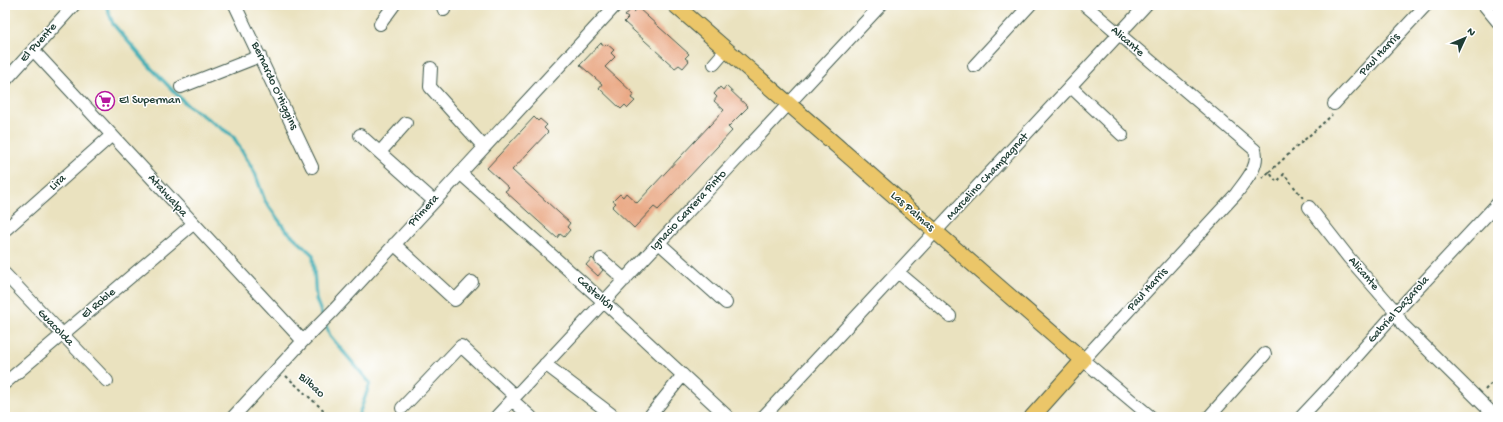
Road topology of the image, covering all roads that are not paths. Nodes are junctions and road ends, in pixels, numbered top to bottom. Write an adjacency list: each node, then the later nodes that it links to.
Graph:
1 (74, 5): 15 (street, El Puente)
2 (236, 5): 17 (street, Bernardo O'Higgins)
3 (394, 5): 13 (street)
4 (616, 5): 30 (street, Primera)
5 (675, 5): 16 (main road, Las Palmas)
6 (881, 5): 24 (street, Ignacio Carrera Pinto)
7 (1030, 5): 19 (street)
8 (1085, 5): 14 (street, Alicante)
9 (1146, 5): 14 (street, Marcelino Champagnat)
10 (1426, 5): 25 (street, Paul Harris)
11 (1484, 5): 12 (street)
12 (1498, 22)
13 (380, 24)
14 (1119, 35): 23 (street, Marcelino Champagnat); 32 (street, Alicante)
15 (33, 50): 21 (street, El Puente); 27 (street, Atahualpa)
16 (726, 50): 18 (street); 24 (main road, Las Palmas)
17 (260, 56): 22 (street); 33 (street, Bernardo O'Higgins)
18 (714, 64)
19 (974, 66)
20 (430, 68): 30 (street)
21 (5, 81)
22 (181, 87)
23 (1070, 87): 29 (street); 40 (street, Marcelino Champagnat)
24 (788, 104): 40 (main road, Las Palmas); 41 (street, Ignacio Carrera Pinto)
25 (1334, 104)
26 (406, 123): 31 (street)
27 (112, 135): 38 (street, Atahualpa); 39 (street, Lira)
28 (360, 135): 31 (street)
29 (1122, 135)
30 (484, 147): 34 (street, Primera)
31 (380, 152): 35 (street)
32 (1257, 158): 55 (street, Paul Harris)
33 (312, 167)
34 (460, 173): 35 (street, Primera); 48 (street, Castellón)
35 (434, 201): 42 (street, Primera)
36 (1498, 203): 50 (street, Gabriel Dazarola)
37 (1309, 207): 50 (street, Alicante)
38 (193, 224): 52 (street, El Roble); 53 (street, Atahualpa)
39 (5, 230)
40 (936, 233): 44 (street, Marcelino Champagnat); 55 (main road, Las Palmas)
41 (659, 243): 46 (street, Ignacio Carrera Pinto); 49 (street)
42 (394, 244): 47 (street); 53 (street, Primera)
43 (601, 259): 46 (street)
44 (899, 273): 51 (street); 68 (street, Marcelino Champagnat)
45 (5, 274): 52 (street, Guacolda)
46 (625, 280): 48 (street, Ignacio Carrera Pinto)
47 (472, 282)
48 (604, 302): 56 (street, Ignacio Carrera Pinto); 57 (street, Castellón)
49 (726, 303)
50 (1396, 312): 72 (street, Gabriel Dazarola); 73 (street, Alicante)
51 (950, 316)
52 (62, 335): 58 (street, Guacolda); 59 (street, El Roble)
53 (303, 341): 63 (street, Primera)
54 (1265, 354): 71 (street)
55 (1083, 360): 69 (main road, Paul Harris); 70 (street, Las Palmas)
56 (545, 364): 60 (street, Ignacio Carrera Pinto); 62 (street)
57 (683, 375): 66 (street); 67 (street, Castellón)
58 (106, 381)
59 (5, 383)
60 (514, 398): 61 (street); 64 (street, Ignacio Carrera Pinto); 65 (street)
61 (402, 408)
62 (611, 414)
63 (233, 417)
64 (496, 417)
65 (531, 417)
66 (649, 417)
67 (728, 417)
68 (763, 417)
69 (1032, 417)
70 (1151, 417)
71 (1209, 417)
72 (1301, 417)
73 (1496, 417)

